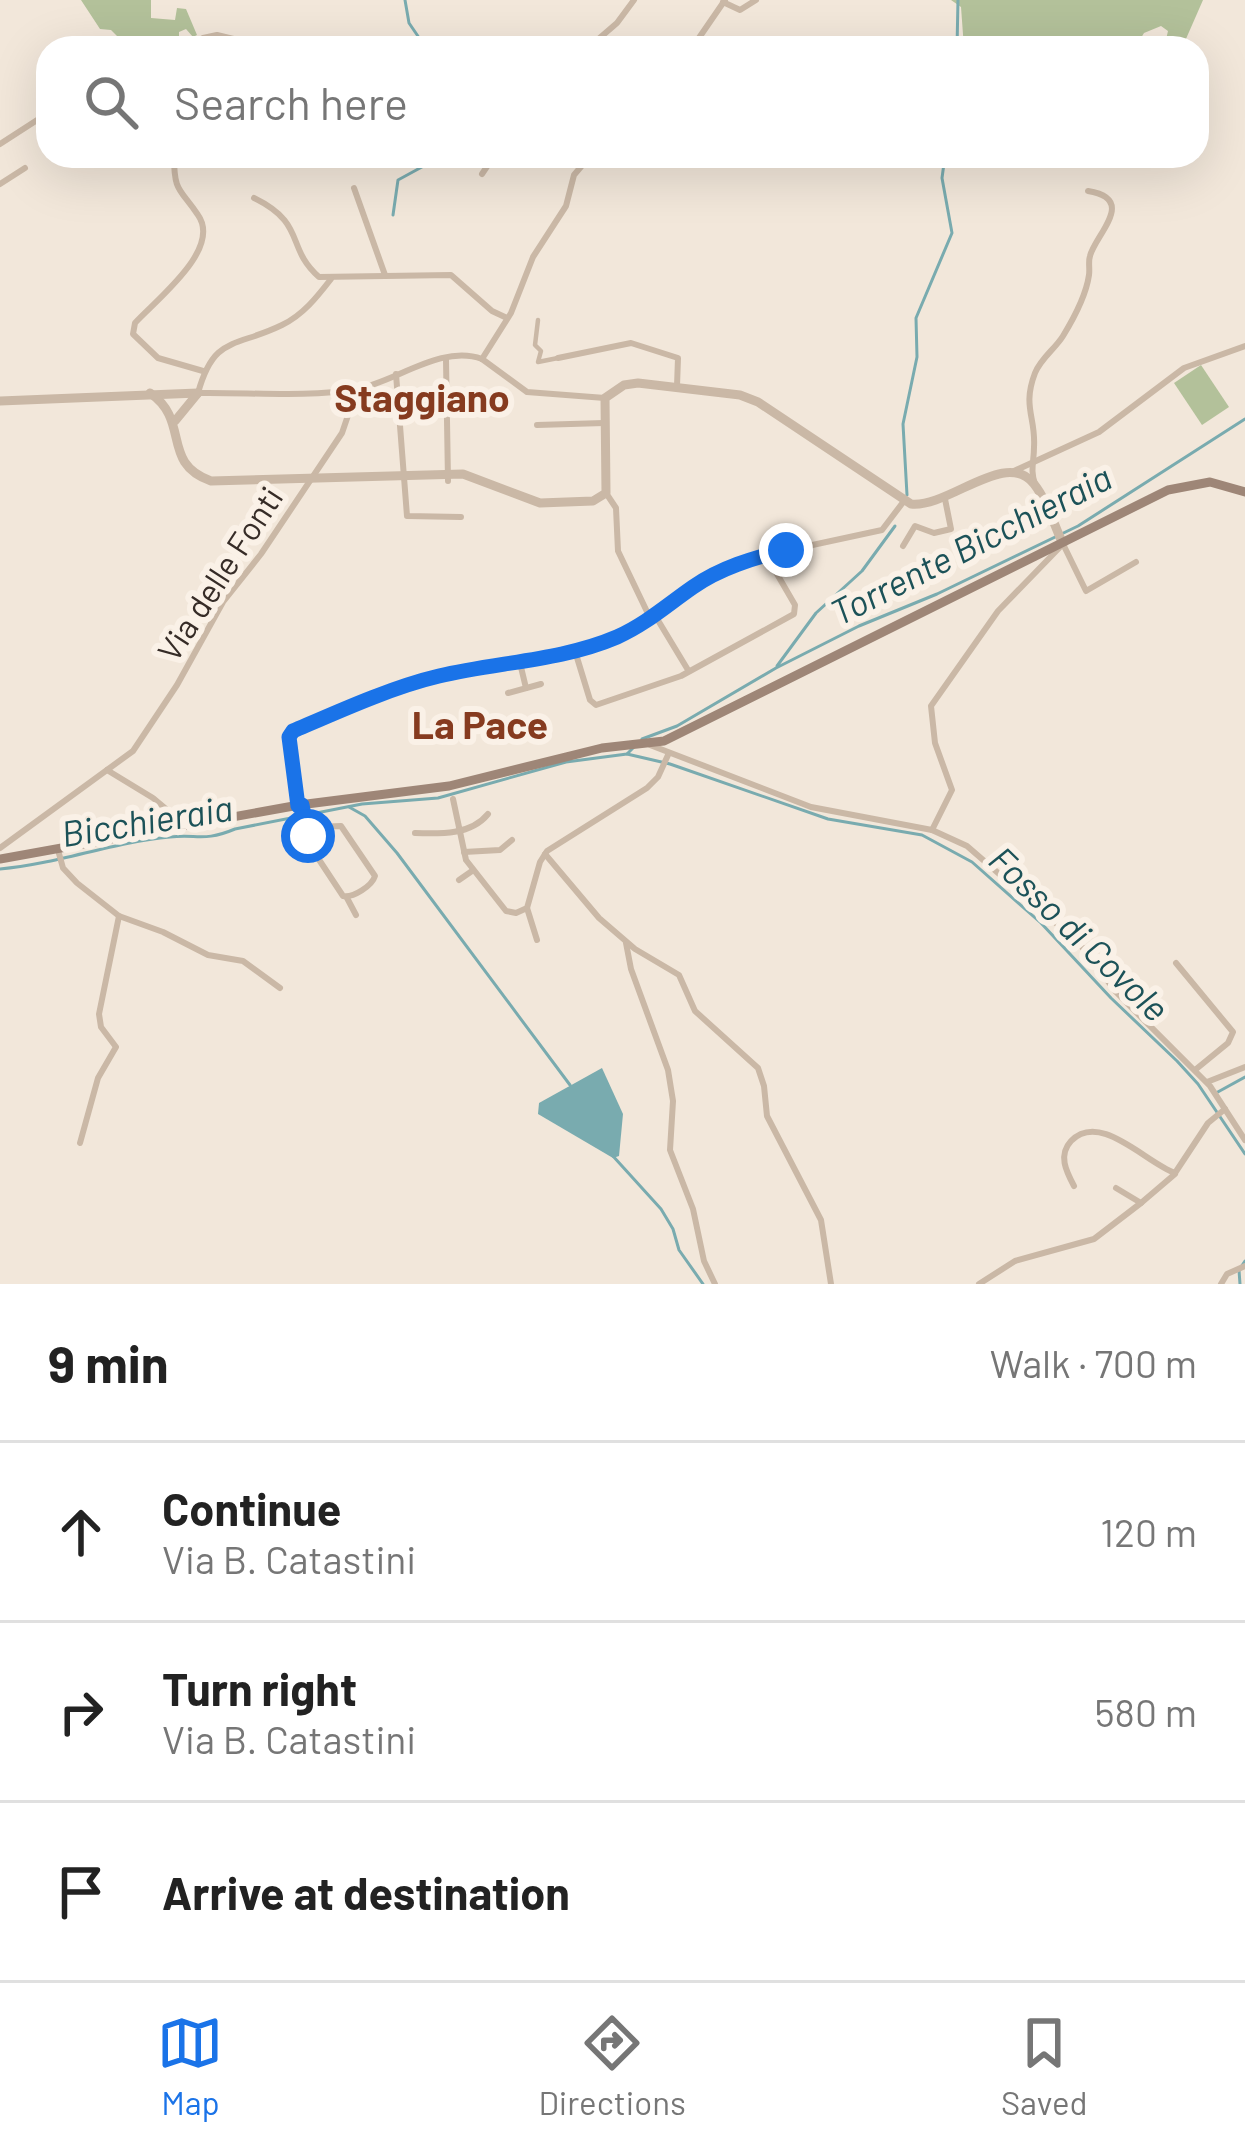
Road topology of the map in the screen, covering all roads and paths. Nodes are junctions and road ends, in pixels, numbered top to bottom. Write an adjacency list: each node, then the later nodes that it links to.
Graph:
1 (634, 0): 4 (street)
2 (756, 0): 3 (street)
3 (724, 1): 5 (street)
4 (602, 36)
5 (700, 36)
6 (36, 121): 7 (street)
7 (0, 144)
8 (25, 168): 13 (street)
9 (175, 168): 25 (street)
10 (486, 168): 12 (street)
11 (578, 168): 19 (street)
12 (482, 174)
13 (0, 184)
14 (354, 188): 17 (street)
15 (1088, 191): 37 (street)
16 (254, 198): 18 (street)
17 (385, 275): 18 (street); 19 (street)
18 (331, 279): 25 (street)
19 (507, 318): 23 (street)
20 (538, 320): 22 (street)
21 (1245, 346): 37 (street)
22 (558, 358): 27 (street)
23 (482, 359): 24 (street); 32 (street)
24 (446, 360): 26 (street); 40 (street)
25 (203, 371): 31 (street)
26 (396, 374): 28 (street); 39 (street)
27 (677, 388): 32 (street); 46 (street)
28 (357, 389): 31 (street); 41 (street, Via delle Fonti)
29 (150, 393): 30 (street); 33 (street); 34 (street)
30 (176, 393): 31 (street); 34 (street)
31 (198, 393): 34 (street)
32 (605, 398): 35 (street)
33 (0, 400)
34 (176, 414): 41 (street)
35 (604, 423): 36 (street); 44 (street)
36 (538, 425)
37 (1030, 464): 38 (street); 42 (street)
38 (1014, 471): 42 (street); 45 (street)
39 (402, 475): 40 (street); 41 (street); 47 (street)
40 (448, 477): 44 (street)
41 (308, 479): 61 (street, Via delle Fonti)
42 (1035, 484): 48 (street)
43 (1245, 492): 48 (main road)
44 (606, 494): 52 (street)
45 (945, 499): 46 (street); 49 (street)
46 (904, 501): 50 (street)
47 (461, 517)
48 (1060, 538): 51 (street); 59 (main road); 67 (street)
49 (903, 546)
50 (766, 555): 52 (street); 55 (street)
51 (1136, 562)
52 (653, 619): 53 (street); 55 (street)
53 (574, 651): 54 (street); 55 (street)
54 (520, 663): 57 (street); 63 (street)
55 (688, 670)
56 (541, 684): 57 (street)
57 (526, 688): 58 (street)
58 (508, 693)
59 (646, 744): 60 (street); 62 (main road)
60 (666, 761): 67 (street); 74 (street)
61 (104, 770): 65 (street); 71 (street, Via delle Fonti)
62 (452, 792): 63 (main road); 66 (street)
63 (302, 810): 65 (main road); 69 (street)
64 (488, 814): 66 (street)
65 (185, 827): 73 (main road)
66 (460, 830): 68 (street); 72 (street)
67 (932, 830): 87 (street)
68 (415, 832)
69 (308, 836): 78 (street); 78 (street)
70 (512, 840): 72 (street)
71 (0, 848)
72 (464, 852): 76 (street)
73 (59, 853): 75 (main road); 81 (street)
74 (545, 854): 79 (street); 83 (street)
75 (0, 859)
76 (472, 871): 77 (street); 79 (street)
77 (459, 880)
78 (346, 898): 80 (street)
79 (527, 908): 82 (street)
80 (356, 915)
81 (118, 916): 85 (street); 91 (street)
82 (537, 940)
83 (626, 942): 97 (street); 98 (street)
84 (1176, 963): 87 (street)
85 (280, 988)
86 (1245, 1067): 88 (street)
87 (1195, 1070): 88 (street)
88 (1207, 1082): 89 (street)
89 (1219, 1114): 90 (street); 92 (street)
90 (1245, 1140)
91 (80, 1143)
92 (1175, 1174): 93 (street); 95 (street)
93 (1074, 1186)
94 (1116, 1188): 95 (street)
95 (1141, 1203): 99 (street)
96 (1245, 1266): 100 (street)
97 (715, 1284)
98 (830, 1284)
99 (979, 1284)
100 (1221, 1284)

